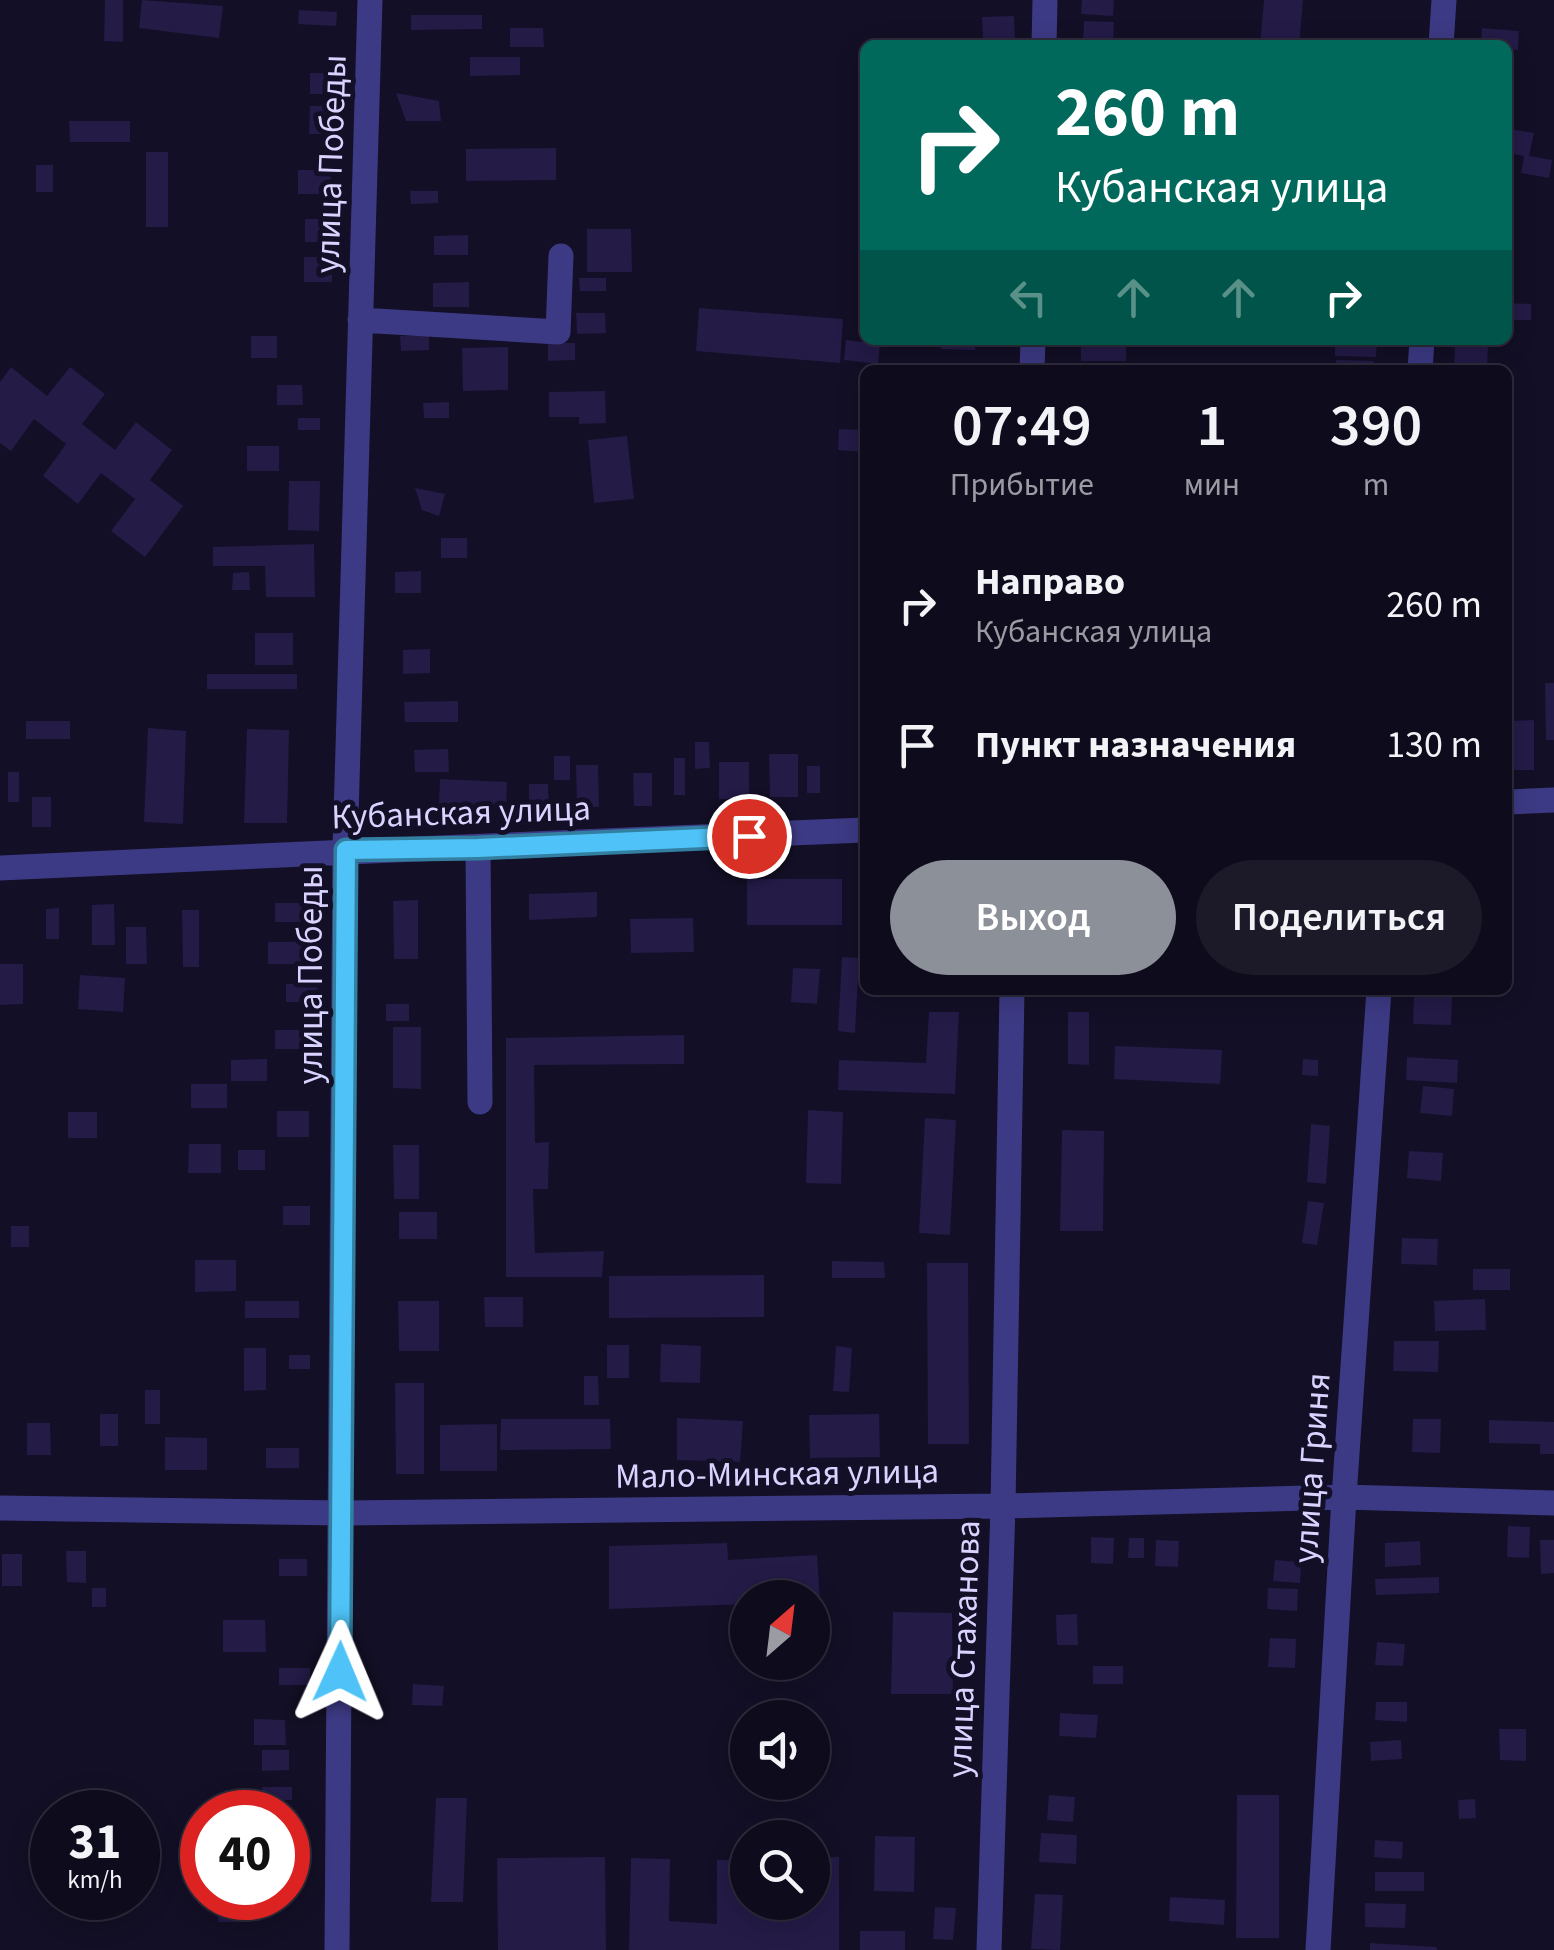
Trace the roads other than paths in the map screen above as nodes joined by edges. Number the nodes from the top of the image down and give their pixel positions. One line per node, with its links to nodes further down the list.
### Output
1 (370, 0): 7 (street, улица Победы)
2 (1045, 0): 4 (street)
3 (1444, 0): 5 (street)
4 (1044, 40)
5 (1442, 40)
6 (561, 256): 7 (street)
7 (360, 320): 12 (street, улица Победы)
8 (1554, 800): 9 (street)
9 (1512, 802)
10 (860, 830): 11 (street, Кубанская улица)
11 (478, 848): 12 (street, Кубанская улица); 16 (street)
12 (346, 850): 13 (street, Кубанская улица); 21 (street, улица Победы)
13 (0, 868)
14 (1012, 995): 19 (street, улица Стаханова)
15 (1379, 995): 17 (street, улица Гриня)
16 (480, 1102)
17 (1344, 1497): 18 (street, Мало-Минская улица); 19 (street, Мало-Минская улица); 24 (street, улица Гриня)
18 (1554, 1503)
19 (1003, 1506): 21 (street, Мало-Минская улица); 23 (street, улица Стаханова)
20 (0, 1508): 21 (street, Мало-Минская улица)
21 (342, 1513): 22 (street, улица Победы)
22 (337, 1950)
23 (989, 1950)
24 (1318, 1950)

